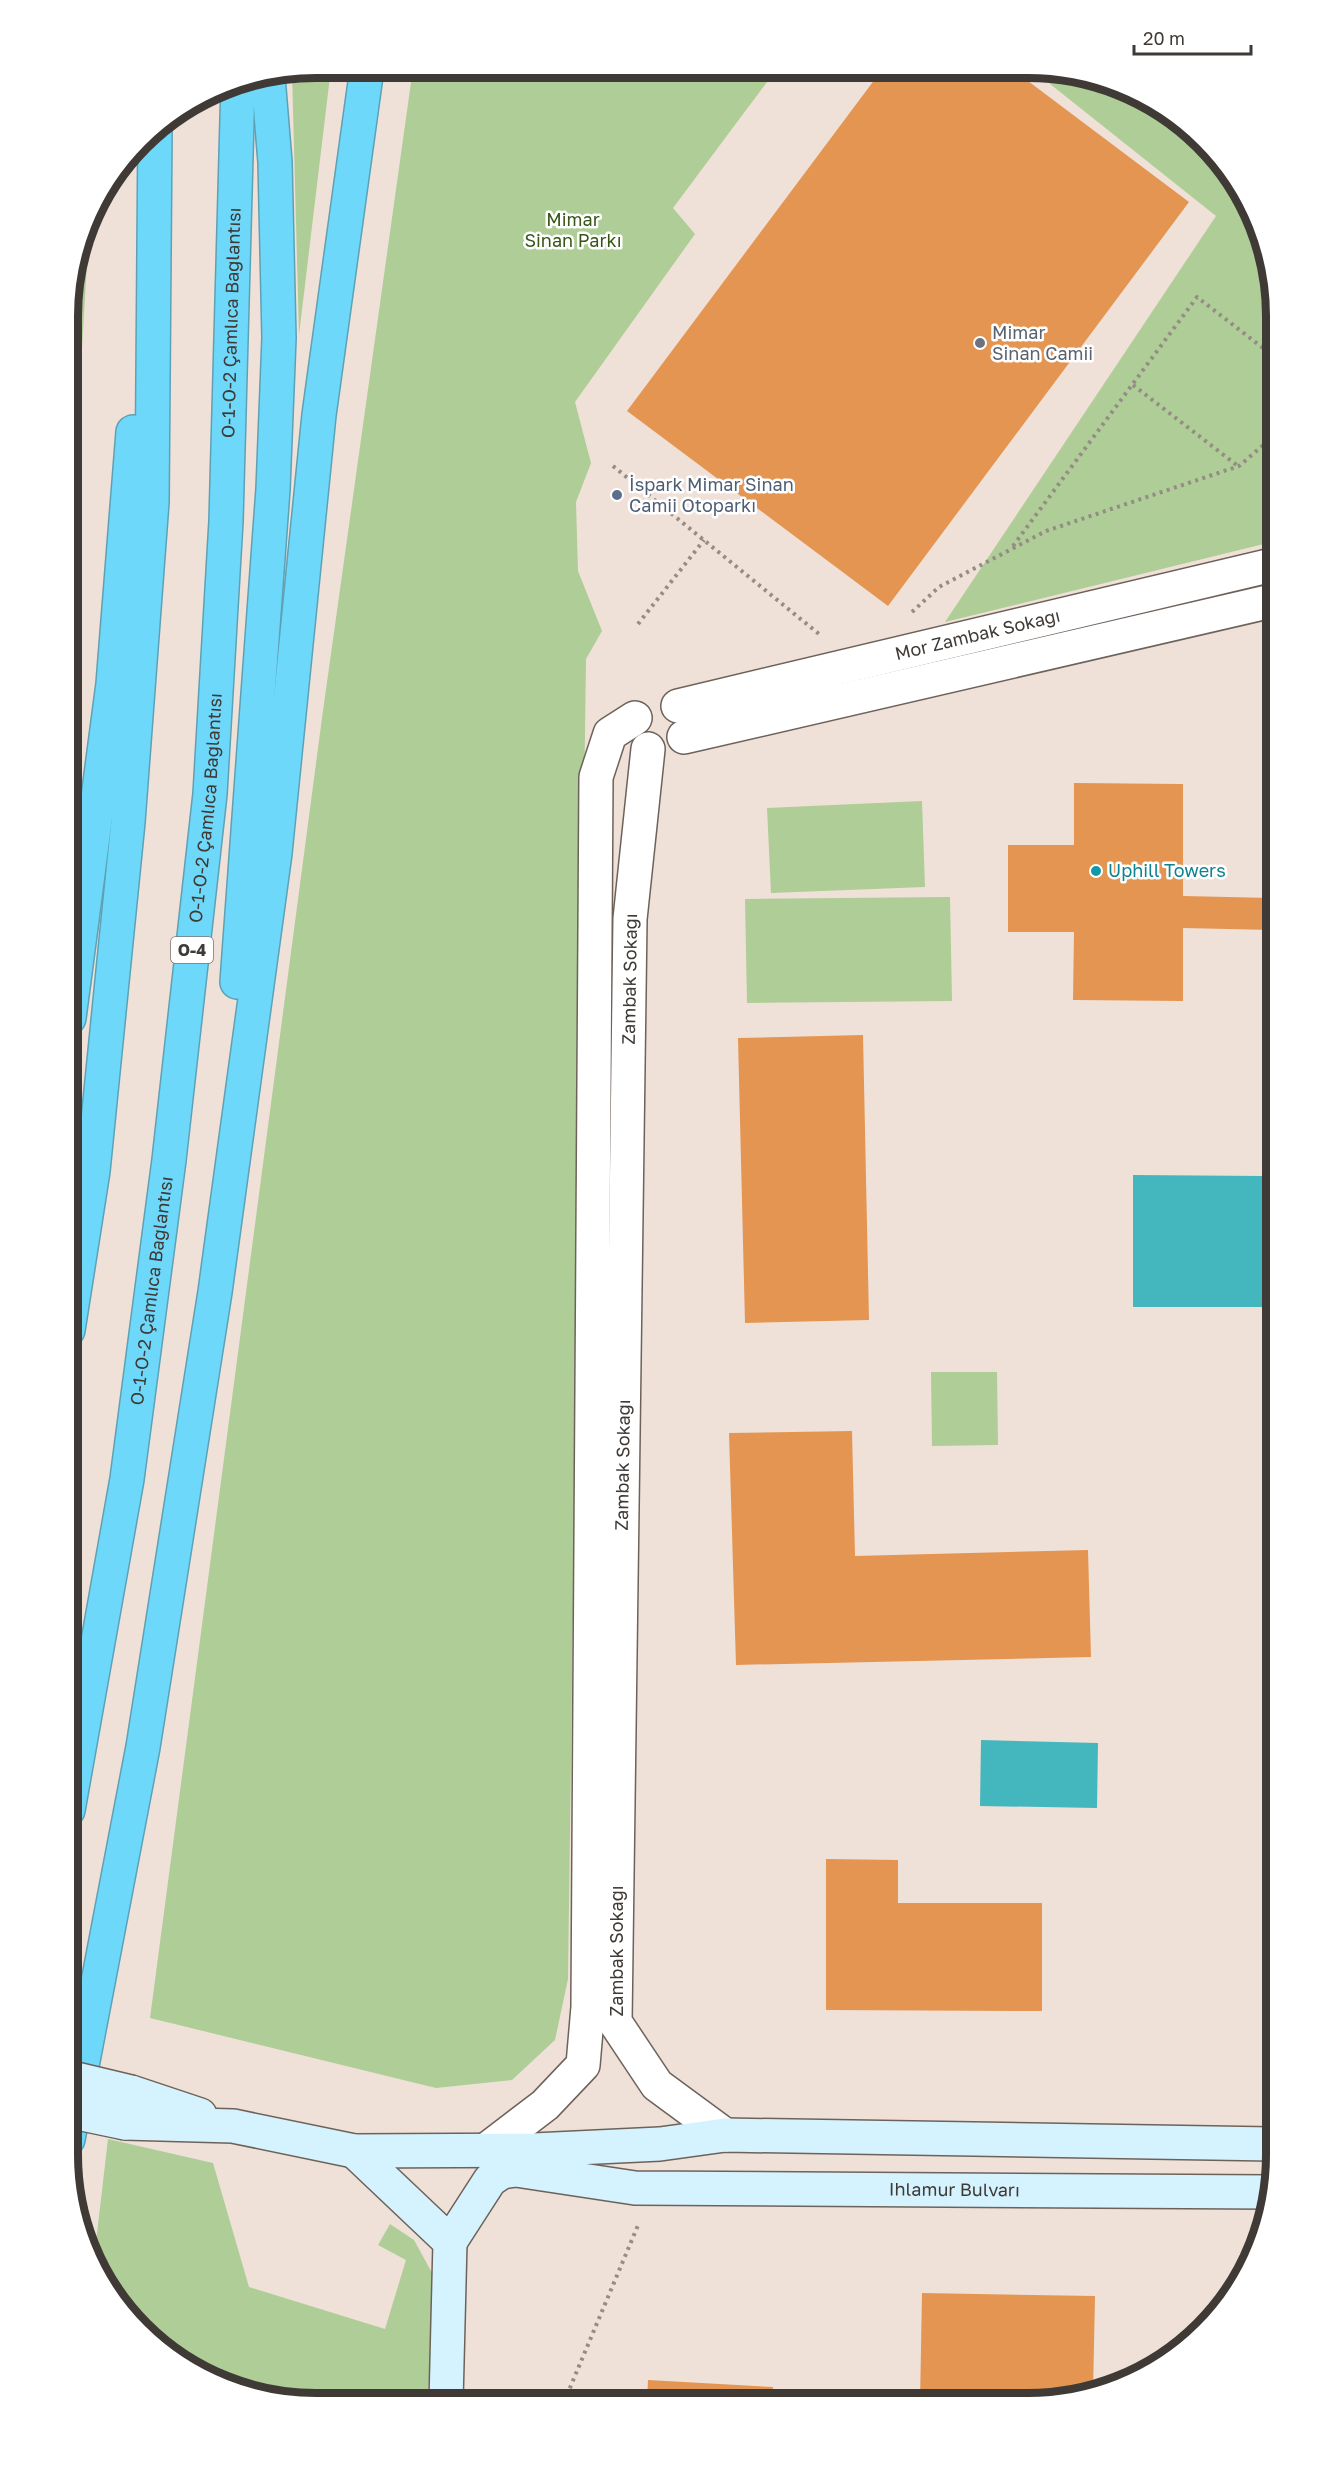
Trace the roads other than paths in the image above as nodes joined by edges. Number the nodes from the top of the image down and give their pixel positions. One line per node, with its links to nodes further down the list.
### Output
1 (366, 78): 13 (highway)
2 (269, 83): 13 (highway)
3 (238, 91): 14 (highway, O-1-O-2 Çamlıca Bağlantısı / O-4)
4 (155, 141): 11 (highway)
5 (155, 141): 12 (highway)
6 (1266, 566): 9 (street, Mor Zambak Sokağı)
7 (1266, 602): 9 (street, Mor Zambak Sokağı)
8 (635, 718): 9 (street); 10 (street); 21 (street)
9 (681, 722): 10 (street)
10 (648, 749): 19 (street, Zambak Sokağı)
11 (78, 950)
12 (78, 1267)
13 (215, 1292): 16 (highway)
14 (78, 1754)
15 (78, 2082): 17 (main road, bridge)
16 (78, 2087)
17 (128, 2108): 18 (main road, bridge); 22 (main road)
18 (78, 2110)
19 (725, 2135): 20 (main road); 21 (main road)
20 (1266, 2144)
21 (486, 2150): 22 (main road)
22 (354, 2151): 24 (main road)
23 (1263, 2192): 24 (main road, Ihlamur Bulvarı)
24 (450, 2242): 25 (main road)
25 (446, 2393)

